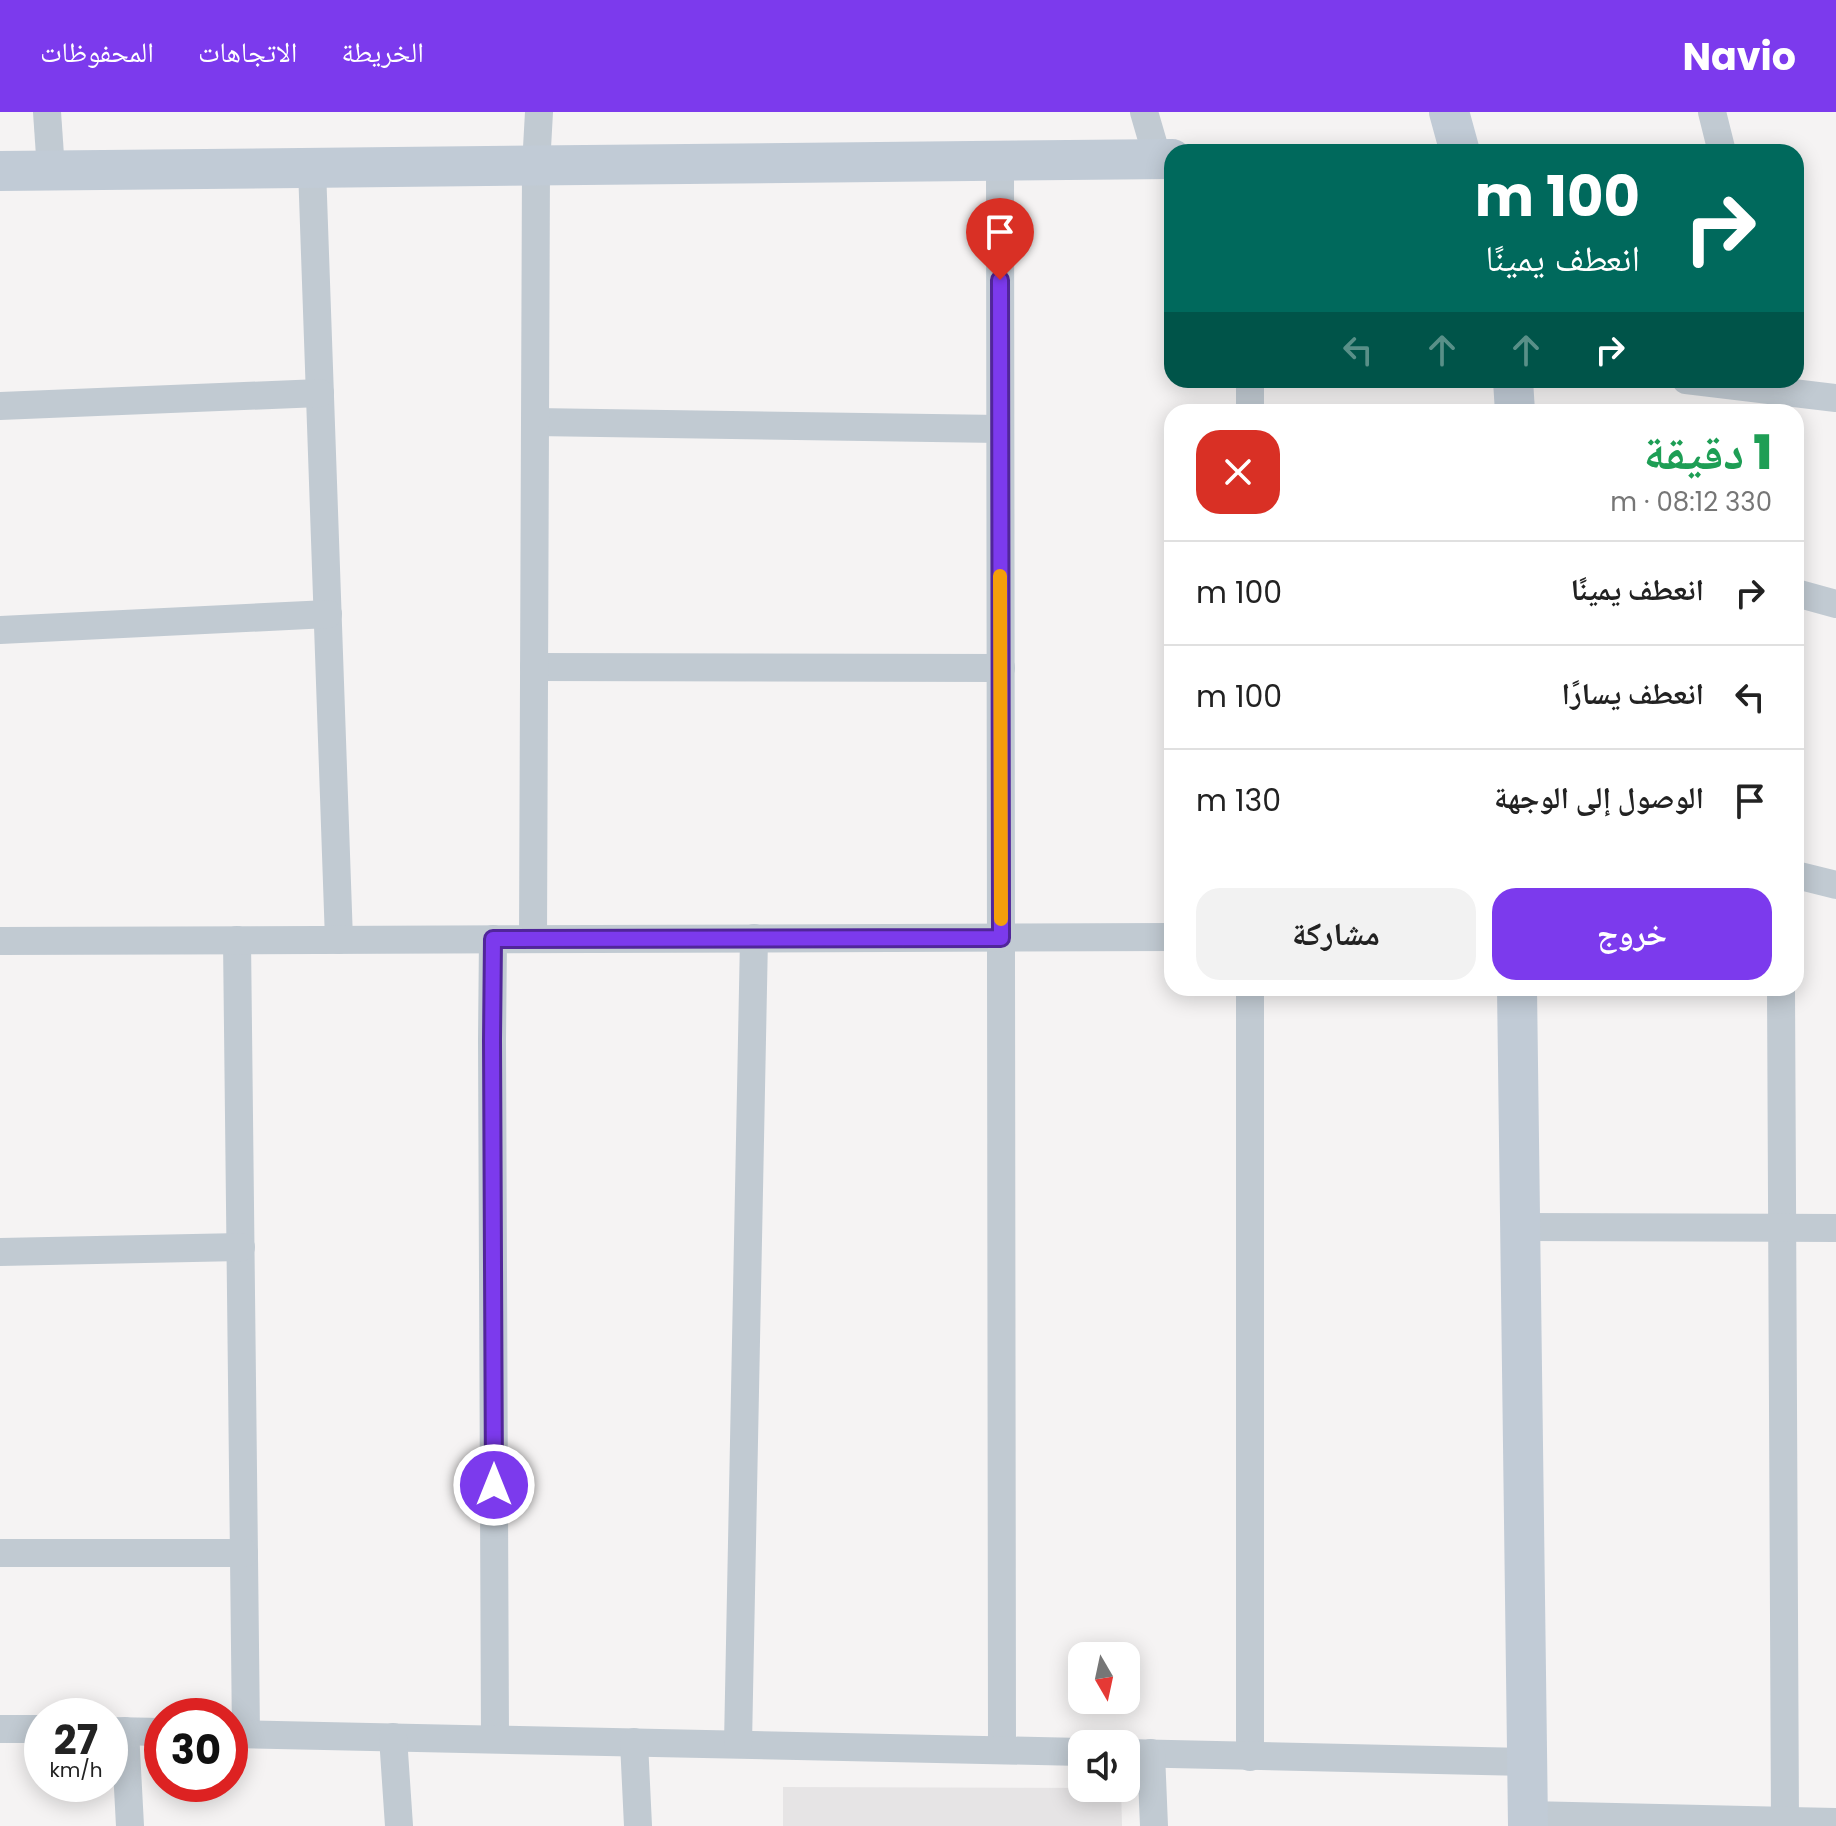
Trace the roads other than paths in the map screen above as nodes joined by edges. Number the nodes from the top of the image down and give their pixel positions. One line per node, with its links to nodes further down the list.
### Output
1 (47, 112): 13 (street)
2 (539, 112): 11 (street)
3 (1144, 112): 8 (street)
4 (1449, 112): 6 (street)
5 (1712, 112): 7 (street)
6 (1458, 144)
7 (1720, 144)
8 (1164, 158)
9 (1164, 160): 10 (street)
10 (1000, 161): 11 (street); 20 (street)
11 (536, 166): 12 (street); 19 (street)
12 (312, 168): 13 (street); 16 (street)
13 (51, 170): 14 (street)
14 (0, 171)
15 (1795, 388): 17 (street)
16 (320, 393): 18 (street); 23 (street)
17 (1836, 398)
18 (0, 406)
19 (535, 422): 20 (street); 25 (street)
20 (1000, 429): 26 (street)
21 (1804, 595): 22 (street)
22 (1836, 604)
23 (328, 614): 24 (street); 35 (street)
24 (0, 630)
25 (534, 667): 26 (street); 33 (street)
26 (1001, 668): 31 (street)
27 (1804, 877): 28 (street)
28 (1836, 885)
29 (1164, 937): 31 (street)
30 (754, 938): 31 (street); 33 (street); 54 (street)
31 (1001, 938): 55 (street)
32 (493, 939): 33 (street); 35 (street); 52 (street)
33 (533, 939)
34 (237, 940): 35 (street); 36 (street); 43 (street)
35 (339, 940)
36 (0, 941)
37 (1250, 996): 58 (street)
38 (1517, 996): 40 (street)
39 (1781, 996): 41 (street)
40 (1520, 1227): 41 (street); 60 (street)
41 (1782, 1227): 42 (street); 64 (street)
42 (1836, 1228)
43 (241, 1247): 44 (street); 46 (street)
44 (0, 1252)
45 (0, 1553): 46 (street)
46 (244, 1553): 47 (street)
47 (239, 1698)
48 (0, 1729): 49 (street)
49 (24, 1729)
50 (248, 1734): 51 (street)
51 (393, 1737): 52 (street); 66 (street)
52 (495, 1739): 53 (street)
53 (634, 1742): 54 (street); 67 (street)
54 (738, 1744): 55 (street)
55 (1002, 1750): 56 (street)
56 (1068, 1752)
57 (1140, 1753): 58 (street)
58 (1250, 1757): 60 (street)
59 (1140, 1758): 68 (street)
60 (1527, 1762): 62 (street)
61 (127, 1802): 65 (street)
62 (1528, 1820): 64 (street)
63 (1836, 1822): 64 (street)
64 (1785, 1823)
65 (130, 1826)
66 (399, 1826)
67 (638, 1826)
68 (1154, 1826)

